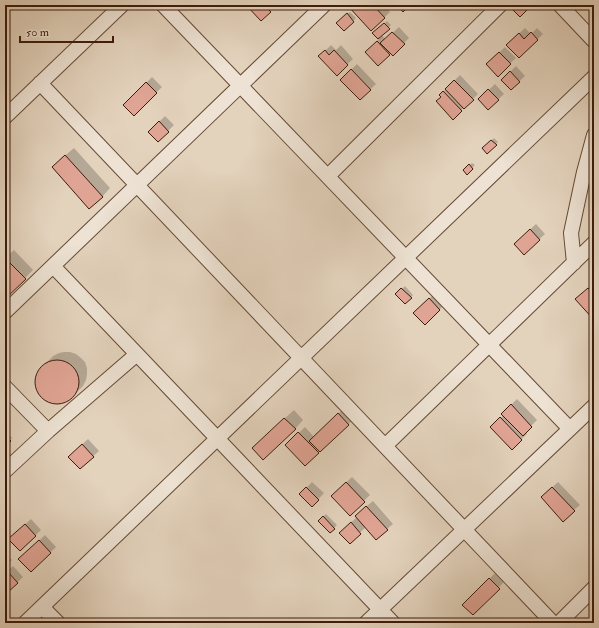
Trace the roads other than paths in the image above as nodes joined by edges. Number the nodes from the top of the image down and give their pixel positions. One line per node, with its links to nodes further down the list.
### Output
1 (122, 5): 8 (street)
2 (163, 5): 9 (street)
3 (324, 5): 9 (street)
4 (500, 5): 12 (street)
5 (560, 5): 6 (street)
6 (594, 41)
7 (594, 77): 15 (street)
8 (40, 83): 10 (street); 13 (street)
9 (240, 86): 12 (street); 13 (street)
10 (5, 116)
11 (594, 135): 16 (street)
12 (328, 176): 15 (street)
13 (137, 185): 17 (street); 21 (street)
14 (594, 243): 16 (street)
15 (406, 258): 19 (street); 21 (street)
16 (574, 263): 19 (street)
17 (53, 266): 18 (street); 20 (street)
18 (5, 312)
19 (489, 344): 24 (street); 27 (street)
20 (137, 354): 25 (street); 26 (street)
21 (301, 358): 26 (street); 27 (street)
22 (5, 387): 25 (street)
23 (594, 406): 24 (street)
24 (570, 429): 29 (street)
25 (48, 431): 28 (street)
26 (217, 438): 31 (street); 32 (street)
27 (385, 446): 29 (street)
28 (5, 471)
29 (464, 530): 32 (street); 37 (street)
30 (594, 588): 38 (street)
31 (42, 607): 33 (street); 34 (street)
32 (380, 610): 35 (street); 36 (street)
33 (25, 623)
34 (58, 623)
35 (366, 623)
36 (393, 623)
37 (553, 623)
38 (559, 623)

